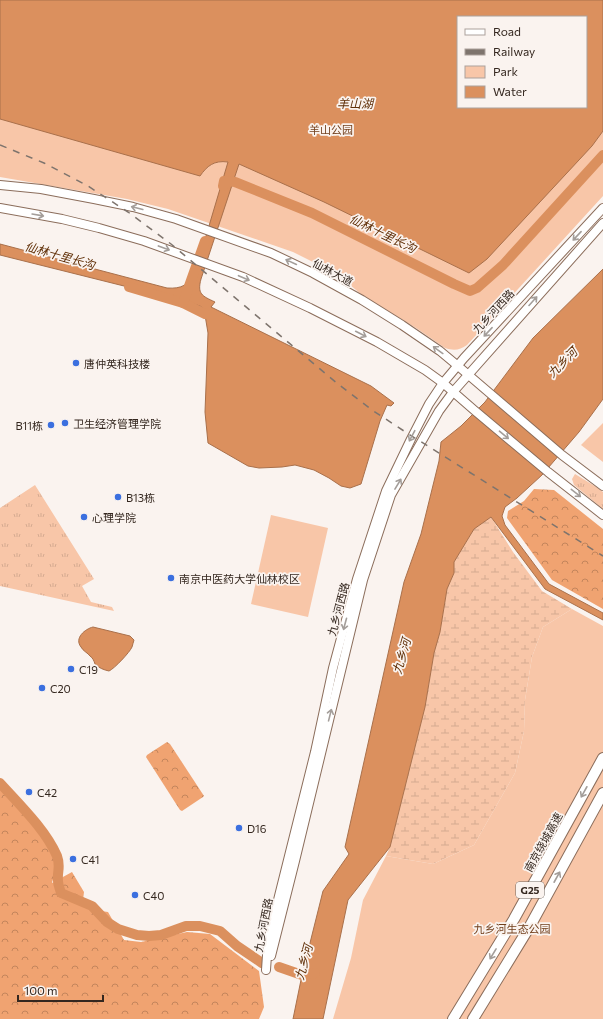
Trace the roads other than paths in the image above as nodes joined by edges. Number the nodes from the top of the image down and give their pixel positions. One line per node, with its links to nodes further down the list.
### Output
1 (0, 185): 5 (main road, 仙林大道, one-way to 1)
2 (0, 208): 7 (main road, one-way to 7)
3 (603, 208): 5 (main road, 九乡河西路, one-way to 5)
4 (603, 223): 6 (main road, 九乡河西路, one-way to 4)
5 (458, 366): 6 (main road, 仙林大道); 7 (main road, 九乡河西路)
6 (468, 375): 8 (main road, 九乡河西路); 9 (main road, 仙林大道)
7 (443, 383): 8 (main road); 8 (main road, 九乡河西路, one-way to 8)
8 (453, 392): 10 (main road, one-way to 10)
9 (603, 486)
10 (603, 515)
11 (603, 758): 13 (highway, 南京绕城高速 / G25, one-way to 13)
12 (603, 793): 14 (highway, G25, one-way to 12)
13 (453, 1019)
14 (473, 1019)

